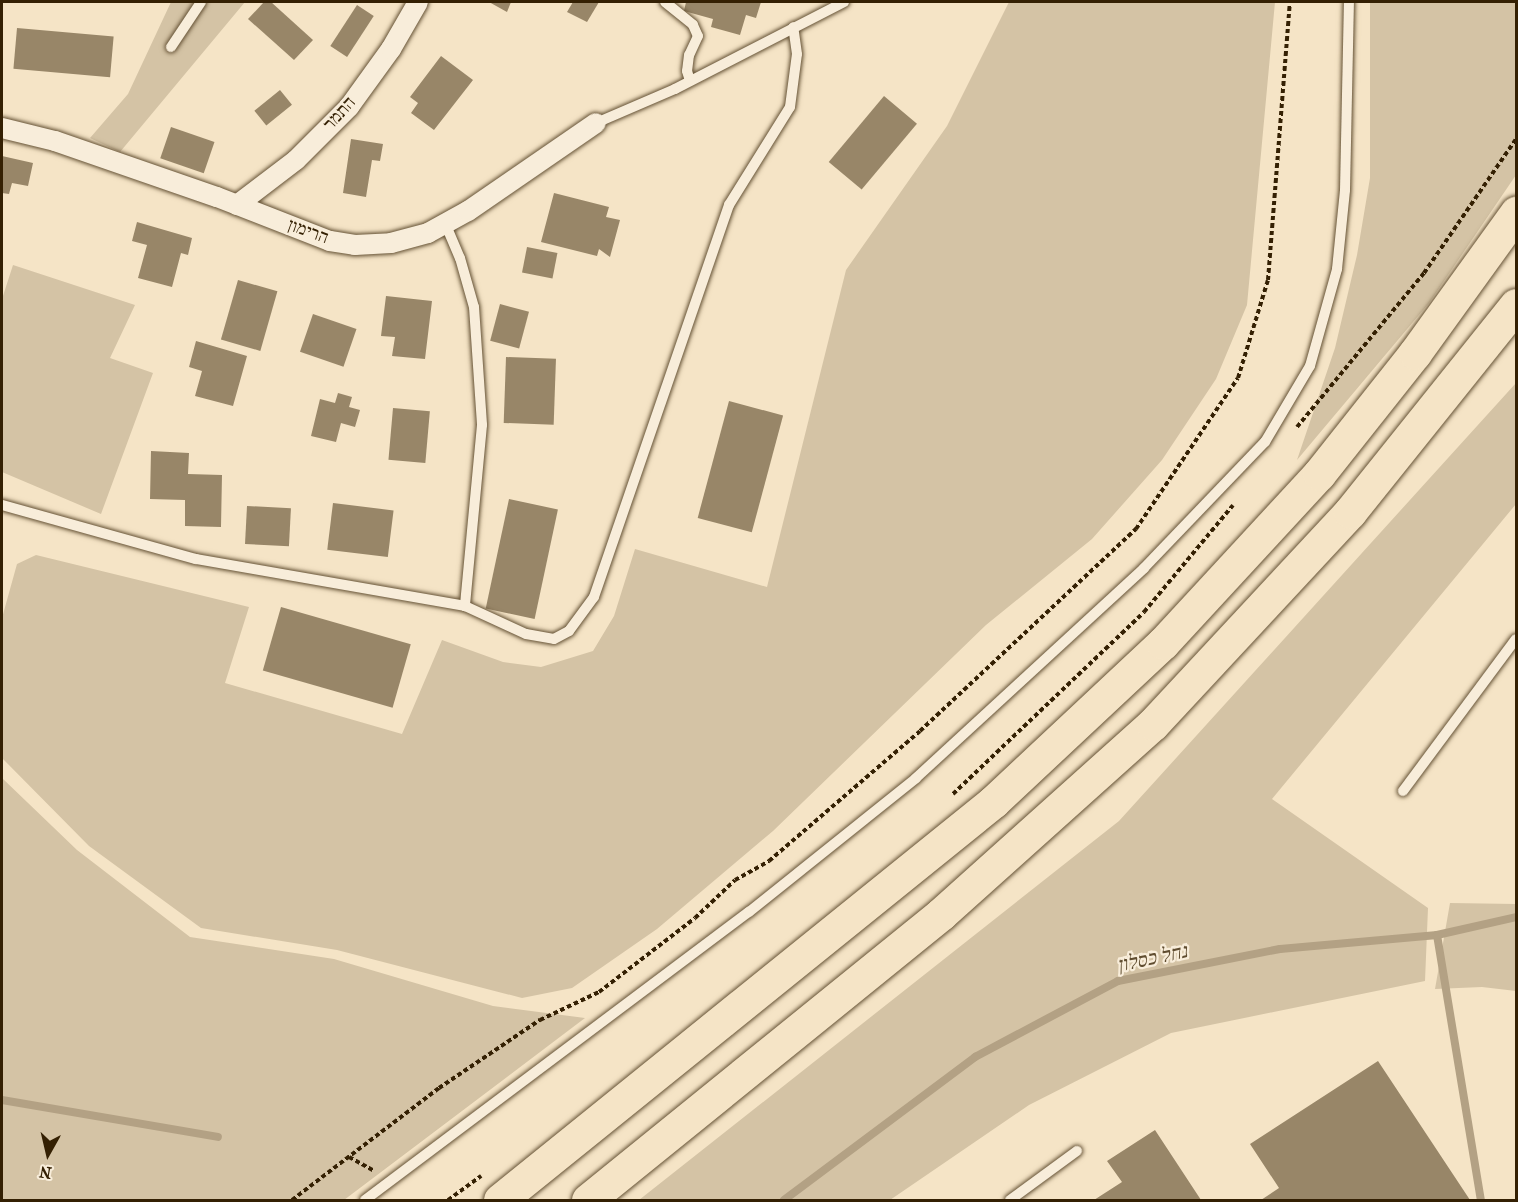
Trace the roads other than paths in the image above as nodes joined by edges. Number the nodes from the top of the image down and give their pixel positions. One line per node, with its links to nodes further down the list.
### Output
1 (201, 2): 7 (lane)
2 (418, 2): 11 (street, התמר)
3 (665, 2): 8 (lane)
4 (844, 2): 6 (lane)
5 (1349, 2): 20 (lane)
6 (793, 27): 8 (lane); 16 (lane)
7 (171, 47)
8 (690, 81): 9 (lane)
9 (596, 123): 13 (street, הרימון)
10 (2, 128): 11 (street, הרימון)
11 (237, 205): 13 (street, הרימון)
12 (1516, 213): 21 (highway)
13 (445, 223): 16 (lane)
14 (1516, 305): 22 (highway)
15 (2, 505): 16 (lane)
16 (465, 606)
17 (1516, 639): 18 (lane)
18 (1403, 791)
19 (1077, 1151): 23 (lane)
20 (365, 1200)
21 (500, 1200)
22 (588, 1200)
23 (1010, 1200)

